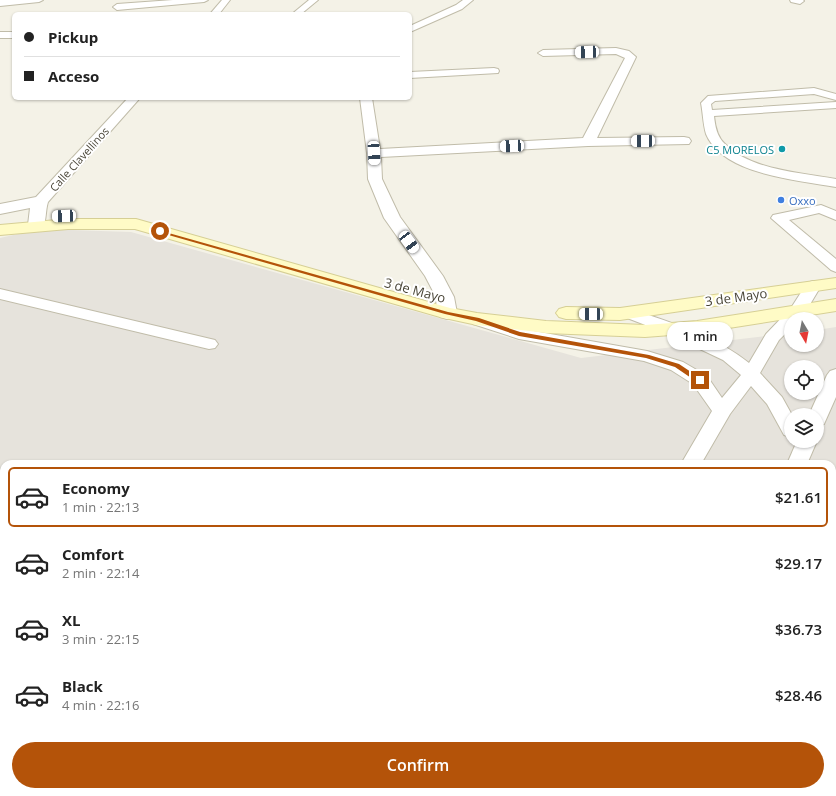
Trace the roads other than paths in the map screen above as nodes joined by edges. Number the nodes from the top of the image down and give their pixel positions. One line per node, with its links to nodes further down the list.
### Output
1 (39, 0): 6 (street)
2 (204, 0): 7 (street)
3 (226, 0): 8 (street)
4 (314, 0): 9 (street)
5 (469, 0): 10 (street)
6 (0, 3)
7 (117, 7)
8 (216, 12)
9 (299, 12)
10 (412, 28)
11 (0, 35): 12 (street)
12 (12, 35)
13 (543, 53): 22 (street)
14 (494, 71): 15 (street)
15 (412, 75)
16 (836, 97): 20 (lane)
17 (132, 100): 26 (street, Calle Clavellinos)
18 (366, 100): 23 (street)
19 (836, 105): 20 (lane)
20 (708, 113): 24 (lane)
21 (684, 141): 22 (street)
22 (588, 142): 23 (street)
23 (374, 153): 33 (street)
24 (836, 183)
25 (0, 209): 26 (street)
26 (38, 214): 28 (main road); 29 (main road); 33 (main road)
27 (836, 216): 30 (lane)
28 (0, 223)
29 (0, 230)
30 (836, 270): 31 (main road, 3 de Mayo)
31 (814, 286): 35 (lane); 36 (main road, 3 de Mayo)
32 (0, 294): 39 (lane)
33 (446, 305): 36 (main road, 3 de Mayo); 37 (main road)
34 (836, 305): 35 (main road)
35 (798, 311): 38 (main road); 40 (lane)
36 (628, 313): 38 (lane)
37 (477, 319): 38 (main road); 43 (lane)
38 (672, 329): 40 (lane)
39 (209, 344)
40 (751, 374): 43 (lane); 44 (lane)
41 (836, 375): 42 (lane)
42 (822, 408)
43 (722, 411): 47 (lane)
44 (784, 417)
45 (793, 448): 48 (lane)
46 (804, 448): 49 (lane)
47 (694, 460)
48 (795, 460)
49 (798, 460)

